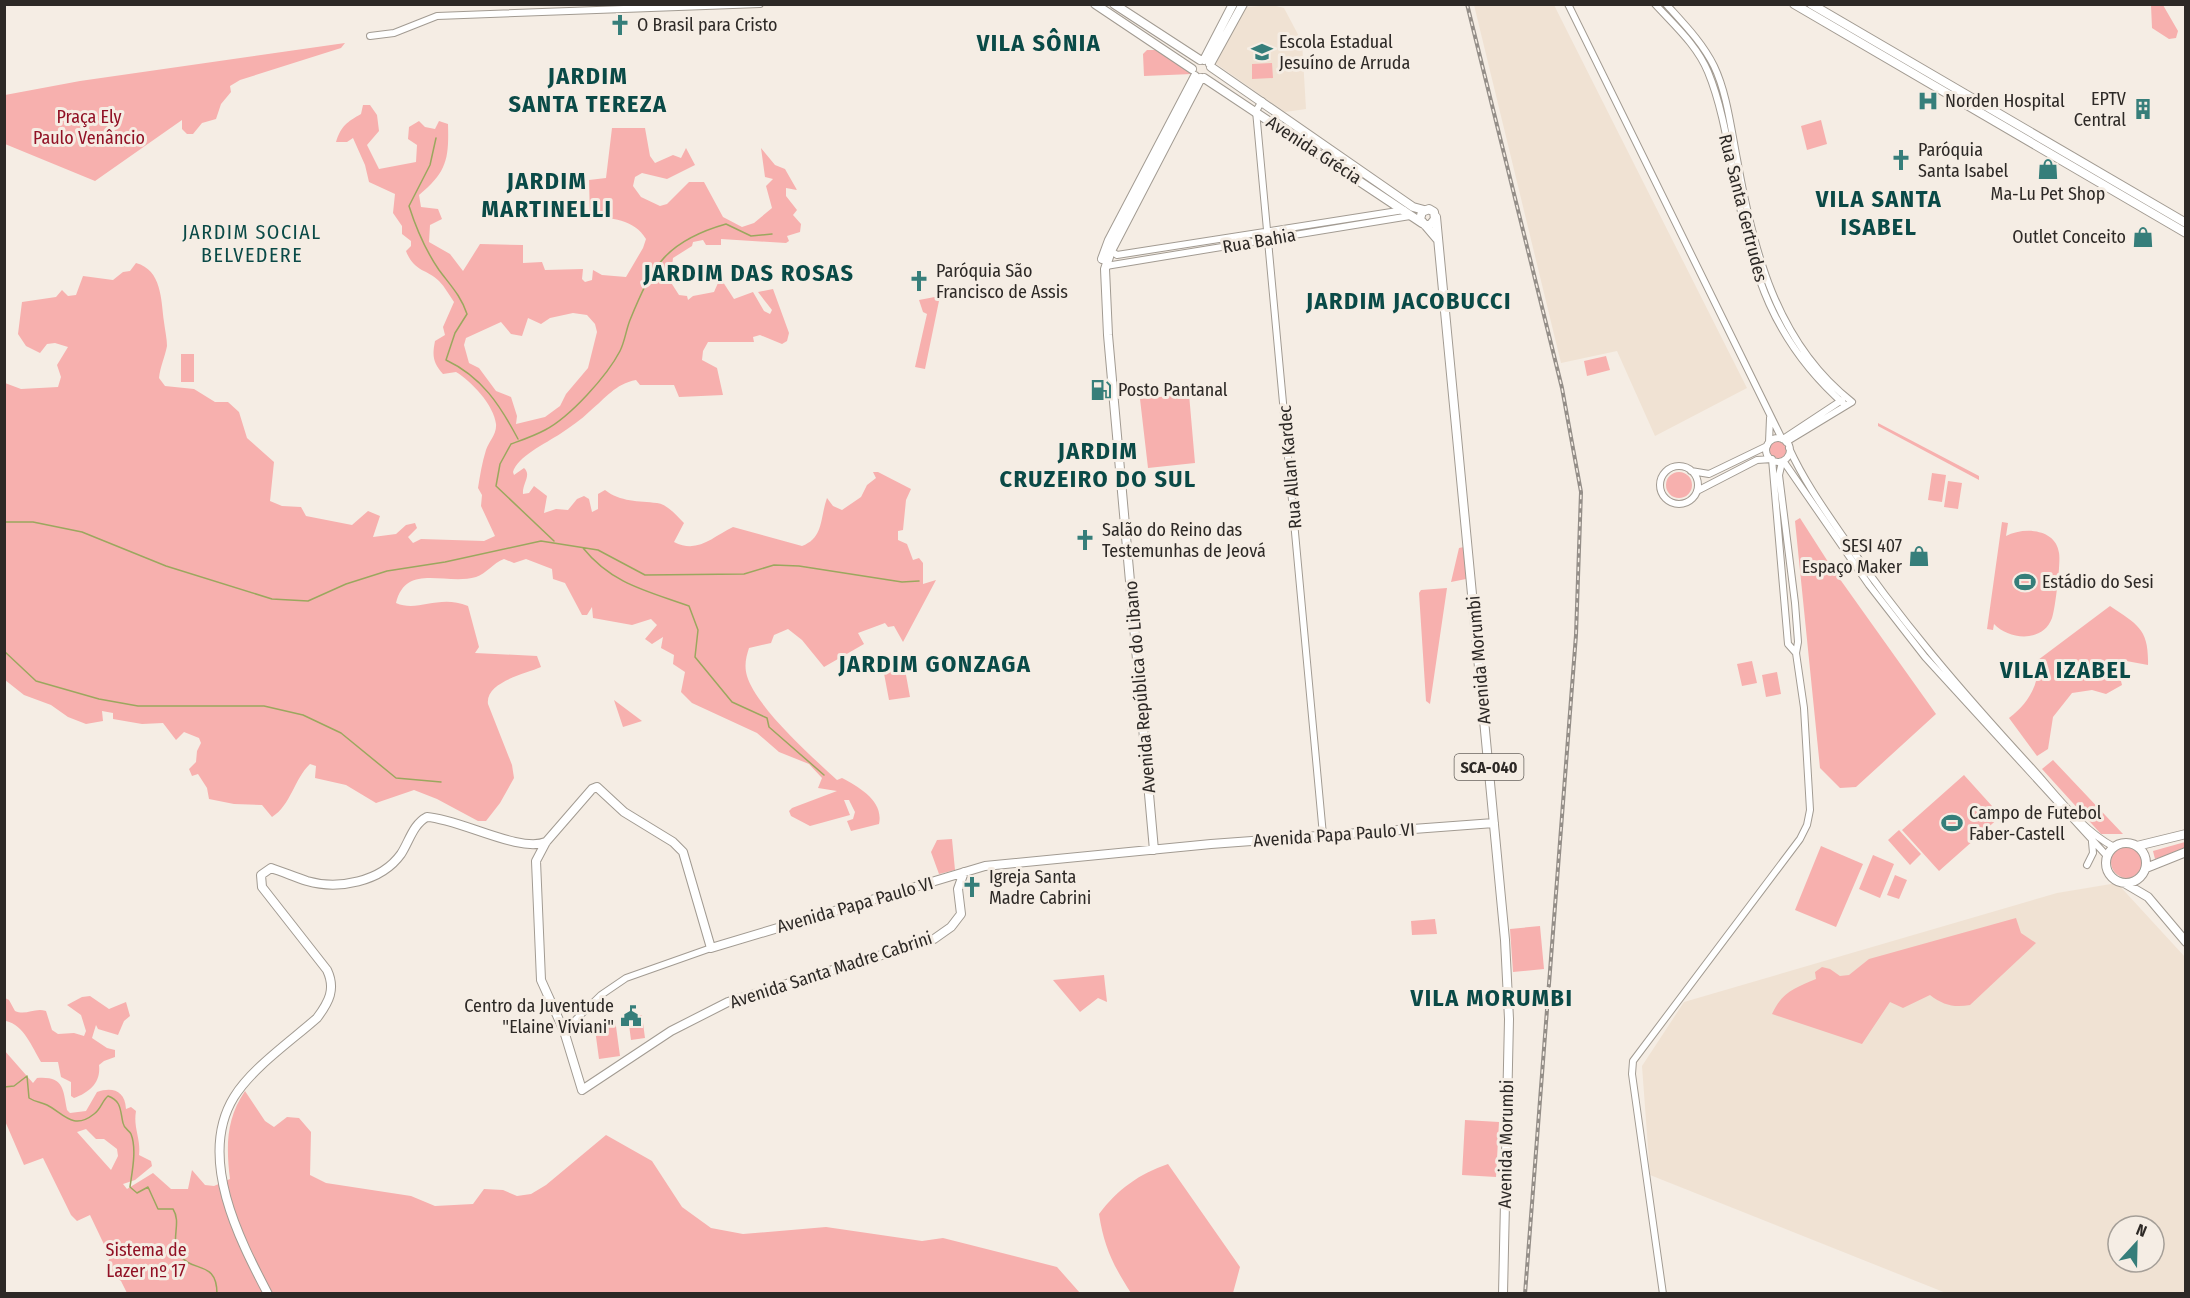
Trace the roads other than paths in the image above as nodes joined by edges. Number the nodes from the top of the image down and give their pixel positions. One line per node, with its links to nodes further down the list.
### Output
1 (760, 4): 12 (street)
2 (1095, 4): 14 (main road, Avenida Grécia)
3 (1114, 4): 11 (main road, Avenida Grécia)
4 (1233, 4): 16 (main road)
5 (1244, 4): 16 (main road)
6 (1568, 4): 33 (street)
7 (1655, 4): 32 (street, Rua Santa Gertrudes)
8 (1666, 4): 32 (street, Rua Santa Gertrudes)
9 (1794, 4): 26 (main road)
10 (1811, 4): 23 (main road)
11 (1159, 34): 13 (main road, Avenida Grécia); 14 (main road)
12 (370, 36)
13 (1168, 40): 15 (main road); 16 (main road, Avenida Grécia)
14 (1152, 44): 15 (main road, Avenida Grécia)
15 (1162, 50): 17 (main road, Avenida Grécia)
16 (1206, 63): 17 (main road); 17 (main road); 18 (main road, Avenida Grécia)
17 (1198, 75): 19 (main road, Avenida Grécia); 29 (main road); 31 (main road)
18 (1262, 101): 19 (street); 21 (main road, Avenida Grécia)
19 (1256, 111): 21 (main road, Avenida Grécia); 25 (street, Rua Allan Kardec)
20 (1424, 210): 21 (main road, Avenida Grécia); 22 (main road); 24 (main road)
21 (1410, 211): 24 (main road, Avenida Grécia); 25 (street, Rua Bahia); 27 (street, Rua Bahia)
22 (1436, 217): 24 (main road); 28 (main road, Avenida Morumbi / SCA-040)
23 (2186, 223)
24 (1424, 224): 28 (main road)
25 (1268, 230): 27 (street, Rua Allan Kardec); 29 (street, Rua Bahia)
26 (2186, 232)
27 (1269, 238): 30 (street, Rua Bahia); 43 (street, Rua Allan Kardec)
28 (1438, 242): 41 (main road, Avenida Morumbi / SCA-040)
29 (1114, 253): 30 (street); 31 (main road)
30 (1118, 264): 31 (street, Rua Bahia)
31 (1103, 266): 49 (main road, Avenida República do Libano)
32 (1846, 401): 34 (street)
33 (1768, 411): 34 (street); 35 (street)
34 (1785, 442): 35 (street); 37 (street); 48 (street)
35 (1768, 444): 36 (street); 38 (street)
36 (1772, 459): 37 (street); 39 (street); 40 (street)
37 (1783, 462): 40 (street); 44 (street)
38 (1689, 470): 39 (street); 39 (street)
39 (1696, 492)
40 (1796, 653): 65 (street)
41 (1494, 823): 43 (main road, Avenida Papa Paulo VI); 64 (main road, Avenida Morumbi / SCA-040)
42 (2186, 834): 47 (main road)
43 (1323, 835): 49 (main road, Avenida Papa Paulo VI)
44 (2092, 841): 51 (street); 53 (street)
45 (516, 842): 46 (main road); 52 (main road); 63 (main road)
46 (546, 842): 52 (main road); 61 (main road)
47 (2137, 846): 48 (main road); 54 (main road)
48 (2114, 847): 51 (main road)
49 (1154, 850): 55 (main road, Avenida Papa Paulo VI)
50 (2186, 852): 54 (main road)
51 (2107, 856): 57 (main road)
52 (536, 861): 62 (main road)
53 (2087, 865)
54 (2145, 871): 57 (main road); 59 (main road)
55 (964, 872): 56 (main road, Avenida Papa Paulo VI); 58 (main road)
56 (939, 881): 58 (main road); 61 (main road, Avenida Papa Paulo VI)
57 (2124, 883): 59 (main road)
58 (958, 889): 62 (main road, Avenida Santa Madre Cabrini)
59 (2148, 897): 60 (main road)
60 (2186, 942)
61 (711, 948): 62 (street, Avenida Papa Paulo VI)
62 (564, 1031)
63 (268, 1293)
64 (1503, 1293)
65 (1664, 1293)

